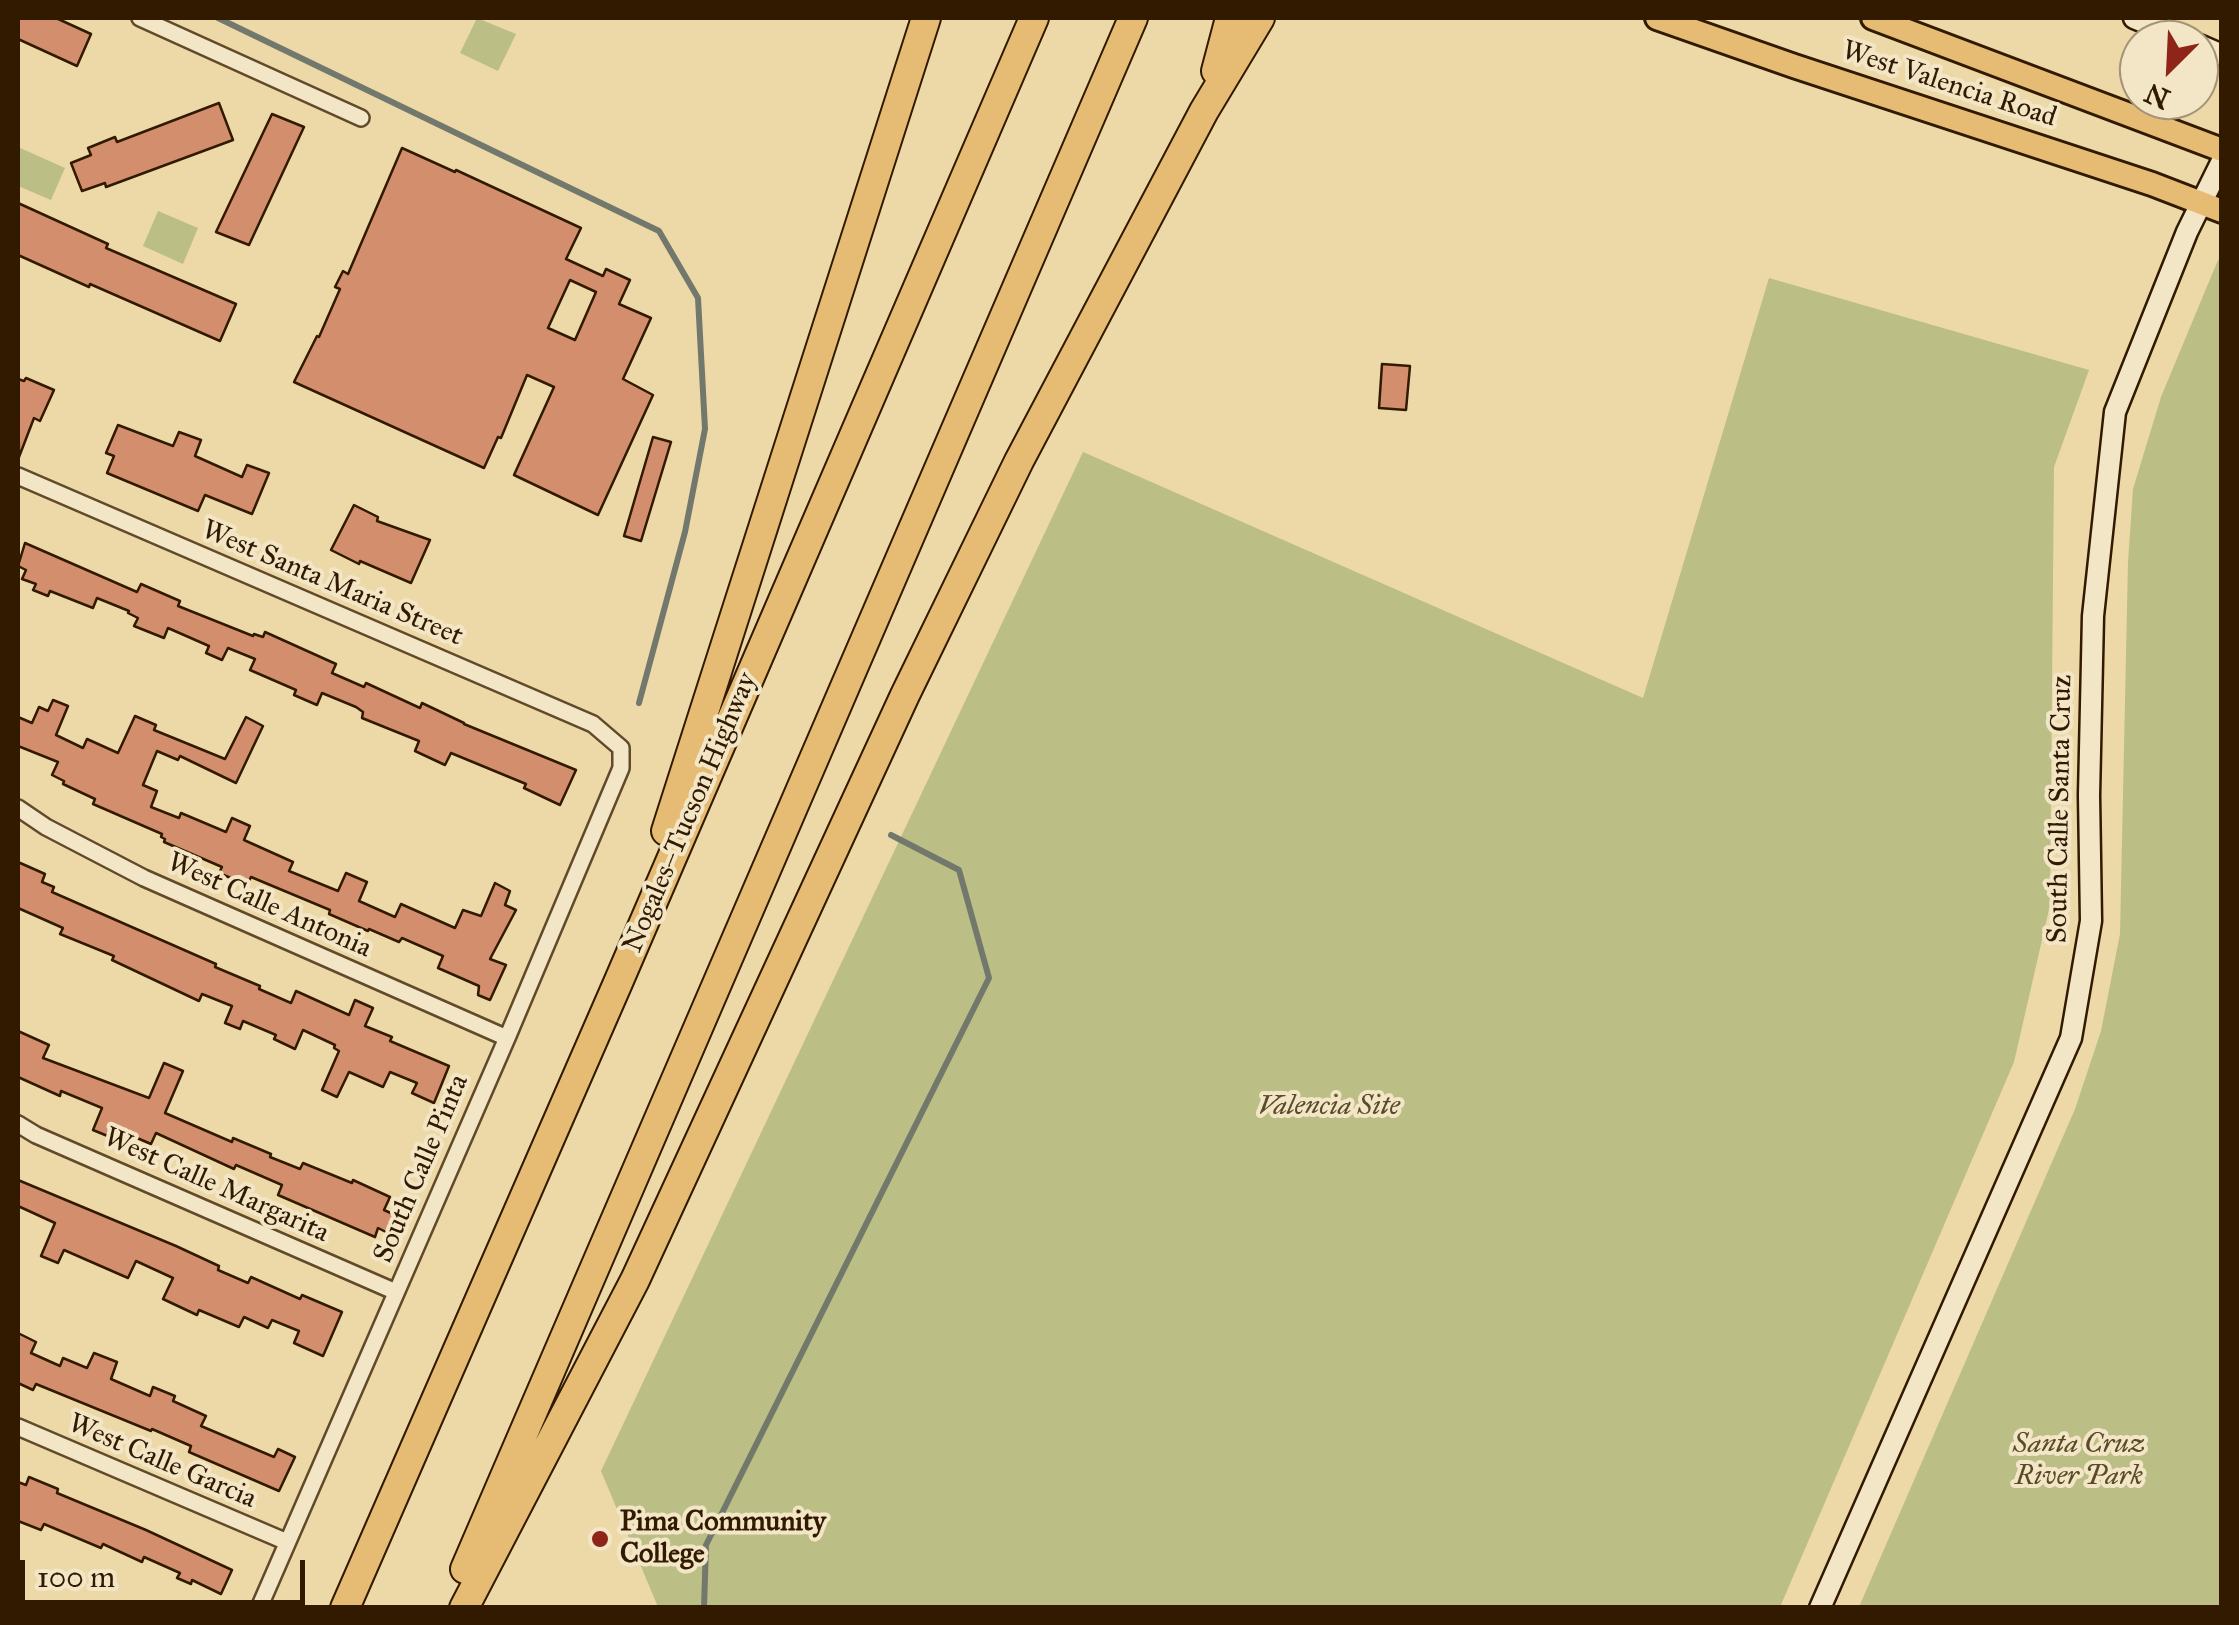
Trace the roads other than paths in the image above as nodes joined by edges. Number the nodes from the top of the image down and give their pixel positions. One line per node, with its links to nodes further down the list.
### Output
1 (140, 18): 10 (street)
2 (926, 18): 17 (highway)
3 (1034, 18): 17 (highway, Nogales–Tucson Highway)
4 (1133, 18): 25 (highway)
5 (1230, 18): 9 (highway)
6 (1260, 18): 9 (highway)
7 (1657, 18): 13 (main road, West Valencia Road)
8 (1872, 18): 11 (main road, West Valencia Road)
9 (1204, 111): 26 (highway)
10 (361, 118)
11 (2222, 150)
12 (2222, 162): 13 (street, South Calle Santa Cruz)
13 (2212, 206): 27 (street, South Calle Santa Cruz)
14 (18, 476): 15 (street, West Santa Maria Street)
15 (621, 748): 18 (street, South Calle Pinta)
16 (18, 808): 18 (street, West Calle Antonia)
17 (617, 984): 24 (highway, Nogales–Tucson Highway)
18 (506, 1038): 20 (street, South Calle Pinta)
19 (18, 1124): 20 (street, West Calle Margarita)
20 (396, 1292): 22 (street, South Calle Pinta)
21 (18, 1427): 22 (street, West Calle Garcia)
22 (287, 1542): 23 (street, South Calle Pinta)
23 (259, 1608)
24 (344, 1608)
25 (449, 1608)
26 (464, 1608)
27 (1820, 1608)

